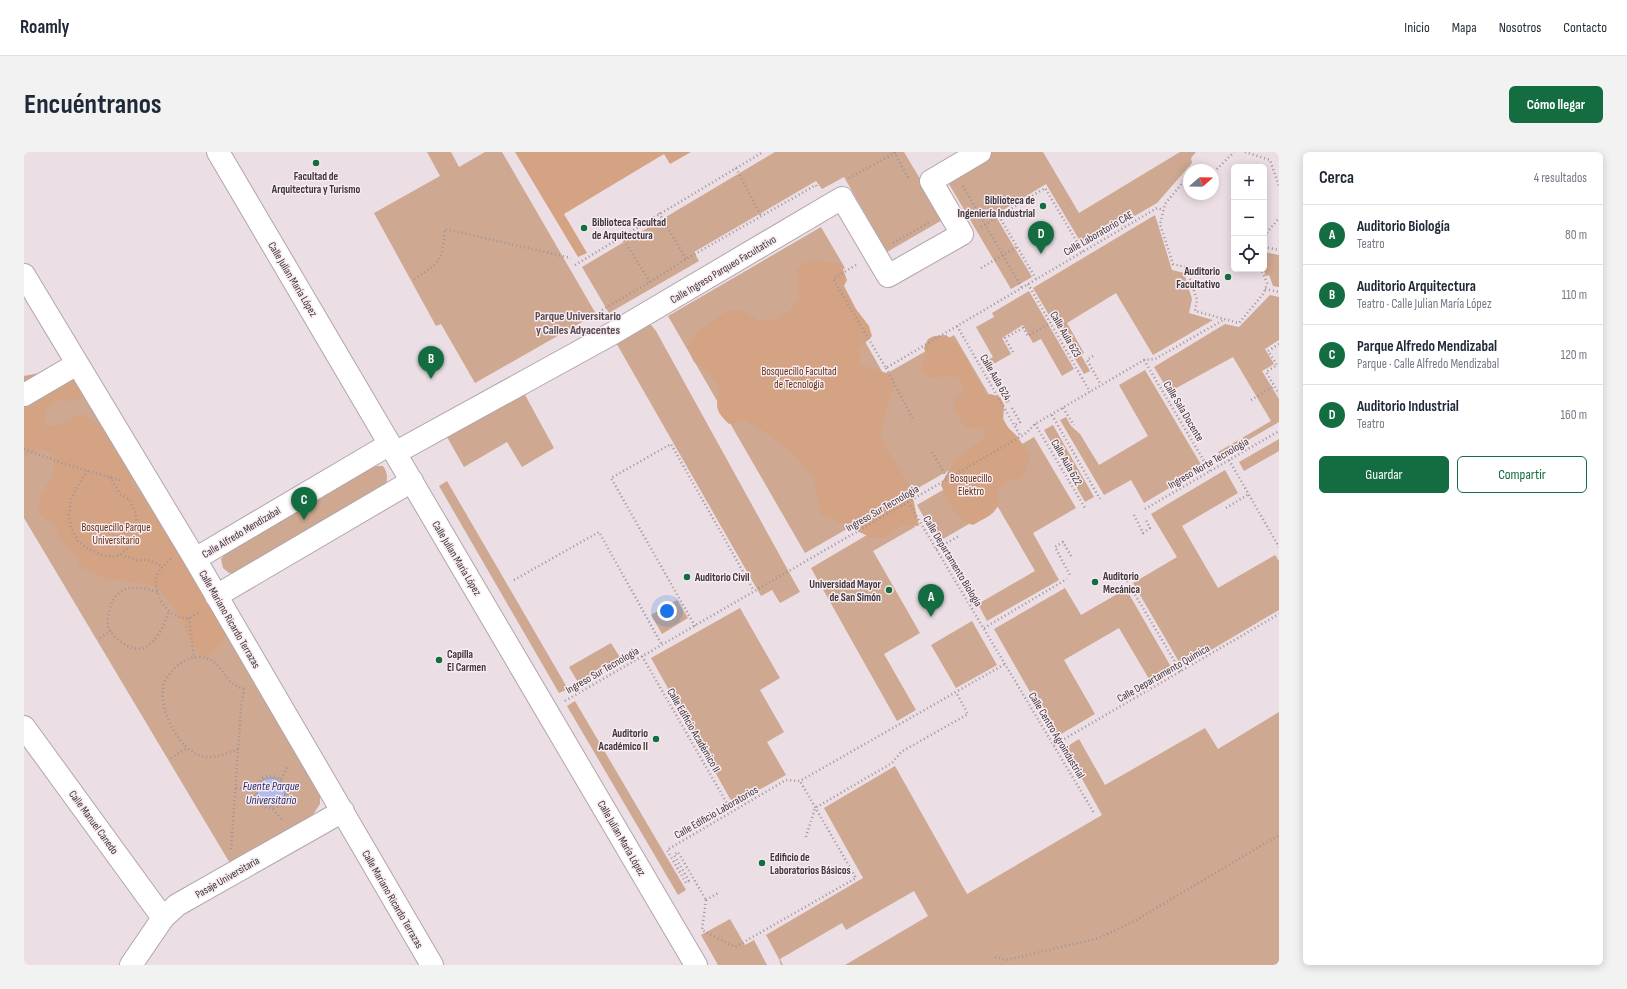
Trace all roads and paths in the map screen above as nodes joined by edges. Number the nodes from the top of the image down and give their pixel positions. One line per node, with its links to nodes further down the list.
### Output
1 (218, 152): 65 (street, Calle Julian María López)
2 (763, 152): 7 (path)
3 (980, 152): 8 (street)
4 (1234, 152): 6 (path)
5 (1245, 152): 10 (path)
6 (1219, 167)
7 (736, 168): 12 (path); 13 (path)
8 (952, 169): 17 (path); 25 (street, Calle Ingreso Parqueo Facultativo)
9 (1183, 182): 11 (path)
10 (1279, 186)
11 (1163, 210): 24 (path, Calle Laboratorio CAE); 40 (path)
12 (659, 213): 20 (path); 28 (path)
13 (762, 216)
14 (999, 216): 17 (path); 21 (path); 24 (path)
15 (1279, 218): 19 (path)
16 (933, 220): 25 (path)
17 (985, 224): 18 (path); 26 (path)
18 (980, 228)
19 (1267, 232)
20 (622, 237): 29 (path); 35 (path)
21 (1018, 247): 26 (path); 34 (path)
22 (1267, 248): 23 (path)
23 (1279, 250)
24 (1083, 252): 34 (path, Calle Laboratorio CAE)
25 (875, 254): 48 (path); 65 (street, Calle Ingreso Parqueo Facultativo)
26 (1003, 256): 30 (path); 37 (path)
27 (571, 258): 33 (path)
28 (686, 259)
29 (575, 265)
30 (982, 268)
31 (1262, 272): 38 (path)
32 (24, 275): 47 (street, Calle Mariano Ricardo Terrazas)
33 (414, 279)
34 (1036, 279): 36 (path, Calle Laboratorio CAE)
35 (650, 282)
36 (1028, 284): 37 (path, Calle Laboratorio CAE); 41 (path, Calle Aula 623)
37 (1022, 288): 42 (path, Calle Laboratorio CAE)
38 (1265, 289): 39 (path); 40 (path)
39 (1279, 292)
40 (1225, 319): 46 (path, Ingreso Sur Tecnología)
41 (1050, 323): 44 (path); 51 (path, Calle Aula 623)
42 (957, 326): 48 (path, Calle Laboratorio CAE); 60 (path, Calle Aula 624)
43 (1279, 344): 50 (path)
44 (1013, 352)
45 (1093, 356): 49 (path)
46 (1144, 360): 49 (path, Ingreso Sur Tecnología); 69 (path, Calle Sala Docente)
47 (78, 364): 53 (street); 87 (street, Calle Mariano Ricardo Terrazas)
48 (886, 368): 58 (path)
49 (1101, 385): 51 (path, Ingreso Sur Tecnología)
50 (1274, 386): 52 (path); 54 (path)
51 (1090, 392): 56 (path, Ingreso Sur Tecnología)
52 (1279, 394)
53 (24, 395)
54 (1251, 400)
55 (1012, 408): 60 (path)
56 (1063, 408): 57 (path, Ingreso Sur Tecnología); 61 (path)
57 (1052, 415): 59 (path, Ingreso Sur Tecnología); 75 (path, Calle Aula 622)
58 (913, 419)
59 (1035, 424): 63 (path, Ingreso Sur Tecnología); 77 (path, Calle Aula 622)
60 (1015, 425): 63 (path, Calle Aula 624)
61 (1074, 425)
62 (1279, 431): 67 (path, Ingreso Norte Tecnología)
63 (1021, 437): 71 (path, Ingreso Sur Tecnología)
64 (24, 449): 68 (path)
65 (393, 449): 72 (street, Calle Julian María López); 87 (street, Calle Alfredo Mendizabal)
66 (932, 452): 71 (path)
67 (1229, 460): 69 (path, Ingreso Norte Tecnología); 74 (path)
68 (88, 471): 70 (path); 85 (path)
69 (1210, 471): 79 (path, Ingreso Norte Tecnología)
70 (110, 478): 73 (path); 85 (path)
71 (948, 479): 76 (path, Ingreso Sur Tecnología)
72 (412, 481): 95 (street); 112 (street, Calle Julian María López)
73 (123, 482)
74 (1249, 494): 78 (path); 83 (path)
75 (1100, 499)
76 (908, 502): 84 (path, Calle Departamento Biología); 93 (path, Ingreso Sur Tecnología)
77 (1085, 508)
78 (1226, 508)
79 (1145, 509)
80 (1134, 515): 81 (path)
81 (1145, 518)
82 (958, 536): 84 (path)
83 (1279, 547)
84 (936, 549): 100 (path, Calle Departamento Biología)
85 (120, 555): 88 (path)
86 (1071, 556): 89 (path)
87 (185, 557): 88 (path); 95 (street, Calle Mariano Ricardo Terrazas)
88 (162, 566): 94 (path)
89 (1071, 577)
90 (1066, 579): 100 (path)
91 (514, 580): 103 (path)
92 (1127, 581): 107 (path)
93 (754, 591): 99 (path, Ingreso Sur Tecnología); 99 (path)
94 (157, 592): 96 (path); 101 (path)
95 (212, 602): 98 (path); 125 (street, Calle Mariano Ricardo Terrazas)
96 (169, 611): 98 (path); 101 (path)
97 (1279, 614): 107 (path, Calle Departamento Química)
98 (189, 618): 105 (path)
99 (694, 626): 103 (path, Ingreso Sur Tecnología)
100 (984, 628): 106 (path, Calle Centro Agroindustrial)
101 (111, 631): 102 (path)
102 (100, 638)
103 (662, 645): 104 (path, Ingreso Sur Tecnología)
104 (642, 656): 112 (path, Ingreso Sur Tecnología); 126 (path, Calle Edificio Académico II)
105 (194, 658): 109 (path); 115 (path)
106 (1005, 664): 111 (path); 114 (path, Calle Centro Agroindustrial)
107 (1181, 672): 114 (path, Calle Departamento Química)
108 (245, 683): 109 (path)
109 (244, 689): 110 (path); 116 (path)
110 (249, 690)
111 (956, 692): 120 (path, Calle Edificio Laboratorios); 123 (path)
112 (547, 711): 138 (street, Calle Julian María López)
113 (24, 726): 134 (street, Calle Manuel Canedo)
114 (1054, 745): 127 (path, Calle Centro Agroindustrial)
115 (187, 748): 116 (path); 117 (path)
116 (238, 749): 121 (path)
117 (171, 758)
118 (290, 764): 119 (path)
119 (281, 779): 122 (path); 124 (path)
120 (800, 781): 123 (path); 126 (path, Calle Edificio Laboratorios)
121 (236, 788): 122 (path); 131 (path)
122 (255, 790): 124 (path)
123 (815, 808): 130 (path); 133 (path)
124 (273, 809): 128 (path)
125 (343, 811): 134 (street, Pasaje Universitaria); 137 (street, Calle Mariano Ricardo Terrazas)
126 (732, 812): 133 (path, Calle Edificio Laboratorios)
127 (1094, 813)
128 (288, 826)
129 (1279, 835): 135 (path)
130 (806, 837)
131 (231, 851)
132 (720, 892): 133 (path)
133 (706, 900)
134 (163, 918): 136 (street, Pasaje Universitaria)
135 (995, 958)
136 (130, 965)
137 (432, 965)
138 (696, 965)

